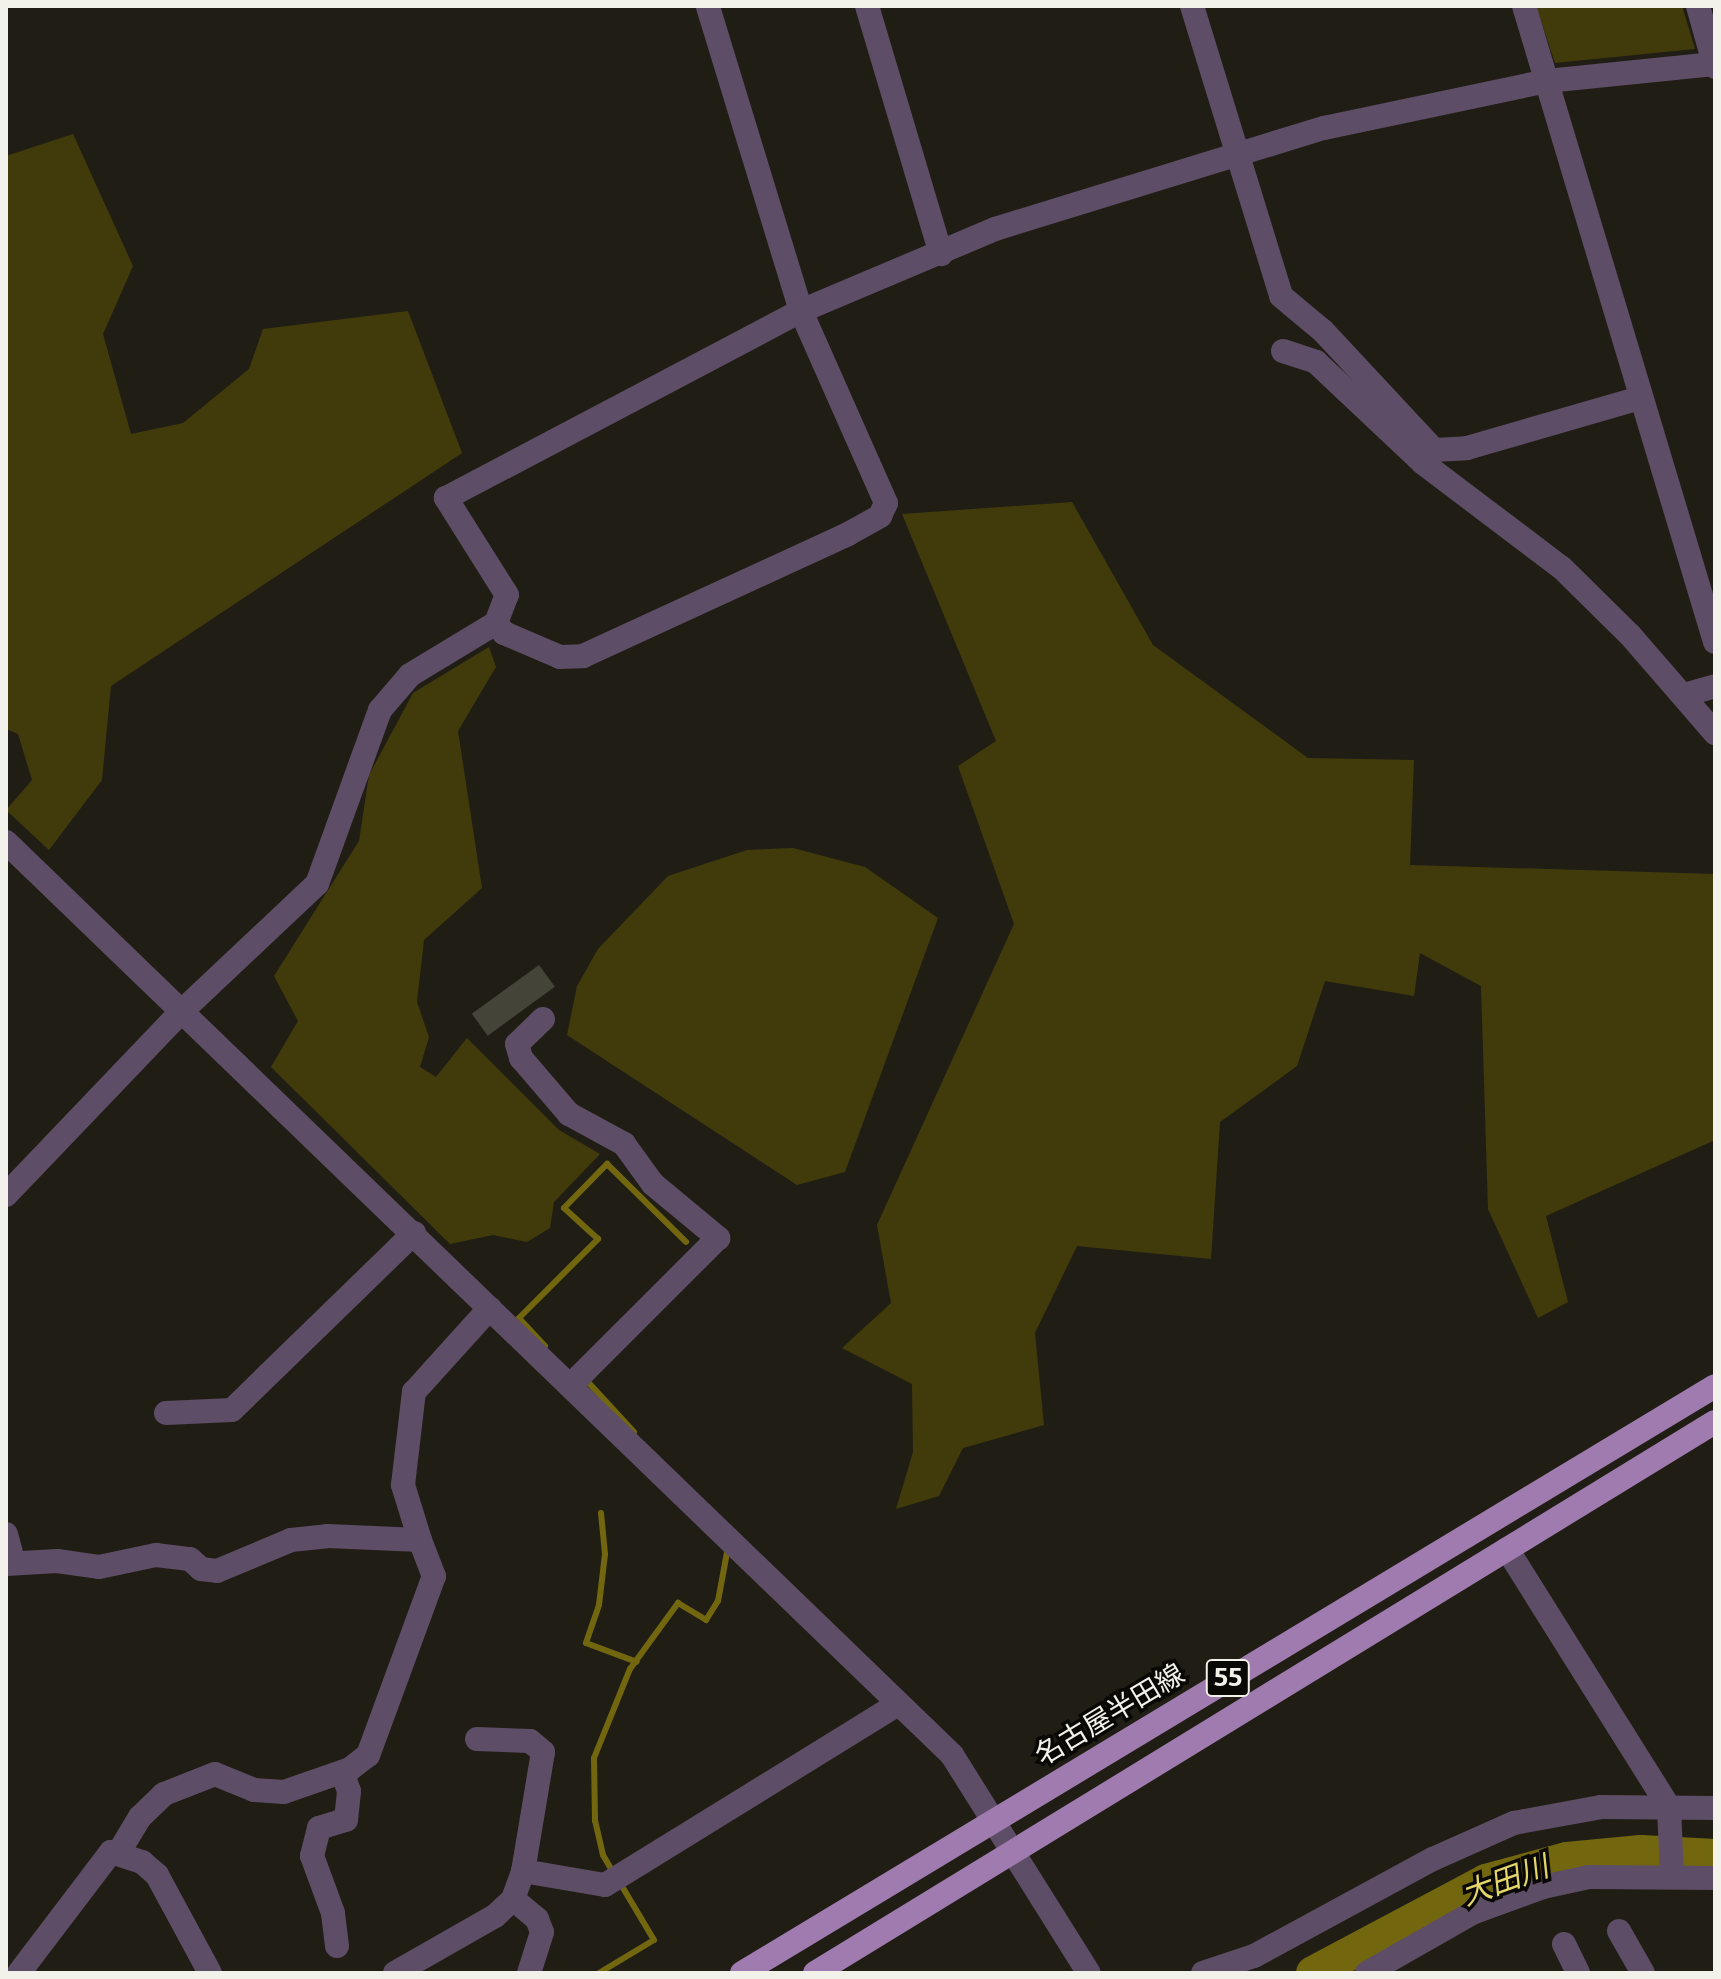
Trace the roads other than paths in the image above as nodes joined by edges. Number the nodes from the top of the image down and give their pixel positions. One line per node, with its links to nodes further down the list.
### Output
1 (708, 6): 10 (street)
2 (867, 6): 9 (street)
3 (1192, 6): 8 (street)
4 (1524, 6): 7 (street)
5 (1698, 6): 6 (street)
6 (1715, 66): 7 (street)
7 (1547, 81): 8 (street); 12 (street)
8 (1236, 152): 9 (street); 12 (street)
9 (941, 254): 10 (street)
10 (801, 311): 13 (street); 13 (street)
11 (1283, 351): 16 (street)
12 (1640, 398): 14 (street)
13 (496, 623): 19 (street)
14 (1715, 642)
15 (1715, 686): 16 (street)
16 (1684, 695): 17 (street)
17 (1715, 733)
18 (6, 842): 19 (street)
19 (181, 1012): 21 (street); 22 (street)
20 (543, 1019): 24 (street)
21 (6, 1195)
22 (414, 1233): 23 (street); 26 (street)
23 (490, 1308): 24 (street); 29 (street)
24 (570, 1386): 32 (street)
25 (1715, 1386): 37 (main road, 名古屋半田線 / 55)
26 (166, 1413)
27 (1715, 1422): 30 (main road, 55)
28 (6, 1534): 31 (street)
29 (420, 1540): 31 (street); 34 (street)
30 (1507, 1549): 35 (street); 38 (main road, 55)
31 (10, 1563)
32 (897, 1705): 37 (street); 40 (street)
33 (477, 1739): 40 (street)
34 (342, 1772): 39 (street); 46 (street)
35 (1669, 1807): 36 (street); 41 (street); 55 (street)
36 (1715, 1808)
37 (994, 1819): 38 (street); 52 (main road, 名古屋半田線 / 55)
38 (1016, 1850): 53 (main road, 55); 54 (street)
39 (119, 1852): 48 (street); 49 (street)
40 (523, 1871): 43 (street)
41 (1672, 1875): 42 (street); 47 (street)
42 (1715, 1878)
43 (513, 1899): 50 (street); 51 (street)
44 (1619, 1931): 58 (street)
45 (1564, 1944): 57 (street)
46 (337, 1946)
47 (1394, 1967): 56 (street)
48 (19, 1973)
49 (210, 1973)
50 (395, 1973)
51 (529, 1973)
52 (742, 1973)
53 (815, 1973)
54 (1089, 1973)
55 (1203, 1973)
56 (1367, 1973)
57 (1578, 1973)
58 (1643, 1973)

